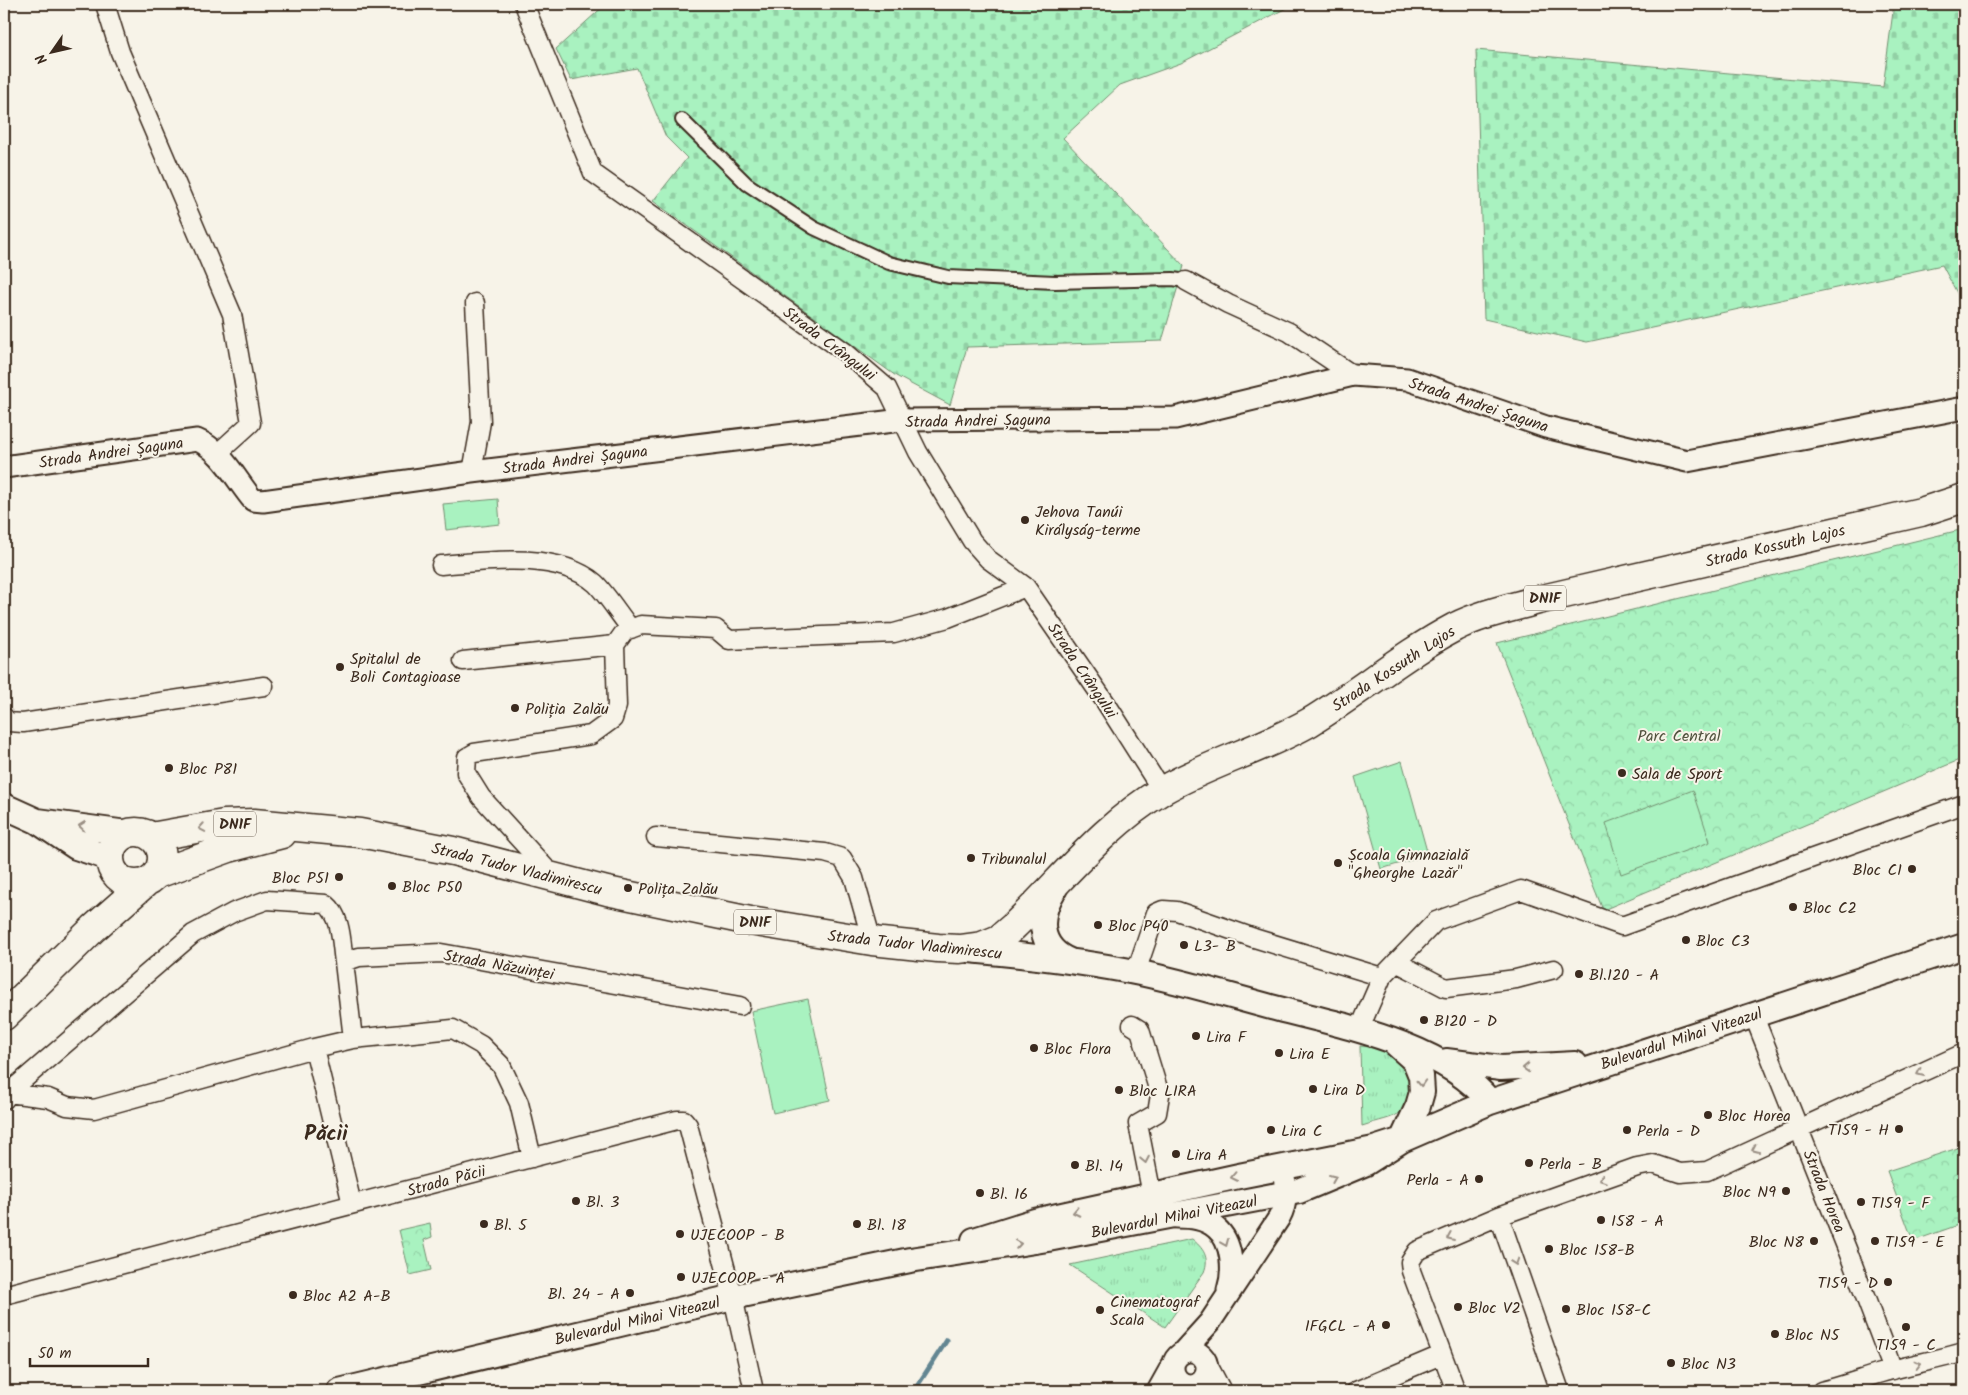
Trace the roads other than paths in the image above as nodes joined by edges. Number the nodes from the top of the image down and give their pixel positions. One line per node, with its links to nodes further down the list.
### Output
1 (105, 4): 9 (street)
2 (524, 4): 8 (street, Strada Crângului)
3 (682, 120): 4 (street)
4 (1186, 282): 6 (street)
5 (475, 302): 11 (street)
6 (1353, 375): 7 (street, Strada Andrei Șaguna); 8 (street, Strada Andrei Șaguna)
7 (1964, 408)
8 (902, 420): 11 (street, Strada Andrei Șaguna); 14 (street, Strada Crângului)
9 (218, 454): 10 (street, Strada Andrei Șaguna); 11 (street, Strada Andrei Șaguna)
10 (4, 467)
11 (472, 472)
12 (1959, 501): 20 (main road, Strada Kossuth Lajos / DN1F)
13 (441, 565): 15 (street)
14 (1026, 587): 15 (street); 20 (street, Strada Crângului)
15 (631, 629): 16 (street)
16 (615, 645): 17 (street); 29 (street)
17 (463, 661)
18 (264, 686): 19 (street)
19 (4, 718)
20 (1162, 791): 28 (main road, Strada Kossuth Lajos / DN1F)
21 (1964, 804): 39 (street)
22 (4, 806): 23 (main road)
23 (37, 821): 25 (main road, one-way to 23); 27 (main road)
24 (320, 829): 25 (main road, Strada Tudor Vladimirescu / DN1F, one-way to 25); 29 (main road, Strada Tudor Vladimirescu / DN1F); 30 (main road, Strada Tudor Vladimirescu / DN1F)
25 (139, 835): 27 (main road); 30 (main road)
26 (656, 837): 33 (street)
27 (110, 862): 30 (main road); 32 (main road)
28 (1065, 873): 31 (main road, Strada Kossuth Lajos / DN1F); 37 (main road, Strada Kossuth Lajos)
29 (553, 877): 33 (main road, Strada Tudor Vladimirescu / DN1F)
30 (150, 879): 32 (main road, Strada Tudor Vladimirescu / DN1F)
31 (1028, 913): 35 (main road, Strada Kossuth Lajos / DN1F); 36 (main road, Strada Kossuth Lajos)
32 (94, 928): 45 (main road, Strada Tudor Vladimirescu / DN1F)
33 (872, 941): 35 (main road, Strada Tudor Vladimirescu / DN1F)
34 (1964, 946): 44 (main road, Bulevardul Mihai Viteazul)
35 (960, 949): 36 (main road, Strada Tudor Vladimirescu)
36 (1030, 955): 37 (main road, Strada Tudor Vladimirescu)
37 (1070, 961): 41 (main road, Strada Tudor Vladimirescu)
38 (344, 962): 43 (street, Strada Năzuinței); 48 (street); 54 (street)
39 (1396, 962): 40 (street); 42 (street)
40 (1554, 969)
41 (1136, 972): 42 (street); 47 (main road, Strada Tudor Vladimirescu)
42 (1382, 977): 47 (street)
43 (740, 1006)
44 (1753, 1014): 52 (main road, Bulevardul Mihai Viteazul); 56 (street, Strada Horea)
45 (4, 1016)
46 (1132, 1024): 61 (street, one-way to 61)
47 (1359, 1030): 49 (main road, Strada Tudor Vladimirescu)
48 (354, 1039): 50 (street); 58 (street)
49 (1396, 1044): 53 (main road, Strada Tudor Vladimirescu); 57 (main road, one-way to 57)
50 (314, 1048): 54 (street); 62 (street)
51 (1964, 1053): 56 (street, one-way to 56)
52 (1626, 1056): 53 (main road, one-way to 53); 55 (main road, Bulevardul Mihai Viteazul)
53 (1432, 1058): 55 (main road, Strada Tudor Vladimirescu)
54 (6, 1098)
55 (1490, 1102): 57 (main road, Bulevardul Mihai Viteazul)
56 (1800, 1128): 64 (street, one-way to 64); 73 (street, Strada Horea)
57 (1402, 1140): 59 (main road, Bulevardul Mihai Viteazul); 60 (main road, Bulevardul Mihai Viteazul, one-way to 57)
58 (532, 1158): 62 (street, Strada Păcii); 67 (street, Strada Păcii)
59 (1282, 1169): 60 (street); 61 (main road, Bulevardul Mihai Viteazul, one-way to 61)
60 (1287, 1194): 63 (main road, Bulevardul Mihai Viteazul); 68 (street)
61 (1152, 1195): 65 (main road, Bulevardul Mihai Viteazul, one-way to 65)
62 (352, 1204): 66 (street, Strada Păcii)
63 (1170, 1216): 65 (main road, Bulevardul Mihai Viteazul, one-way to 63); 68 (street, one-way to 68)
64 (1499, 1216): 71 (street, one-way to 71); 81 (street, one-way to 81)
65 (935, 1255): 67 (main road, Bulevardul Mihai Viteazul)
66 (4, 1294)
67 (733, 1297): 75 (main road, Bulevardul Mihai Viteazul); 76 (street, Strada Păcii)
68 (1226, 1298): 69 (street)
69 (1210, 1322): 72 (street); 74 (street)
70 (1964, 1352): 73 (street, one-way to 70)
71 (1441, 1356): 79 (street); 80 (street)
72 (1205, 1359): 74 (street); 74 (street); 78 (street)
73 (1893, 1370): 82 (street)
74 (1182, 1378): 77 (street)
75 (339, 1391)
76 (754, 1391)
77 (1158, 1391)
78 (1222, 1391)
79 (1356, 1391)
80 (1456, 1391)
81 (1560, 1391)
82 (1821, 1391)

